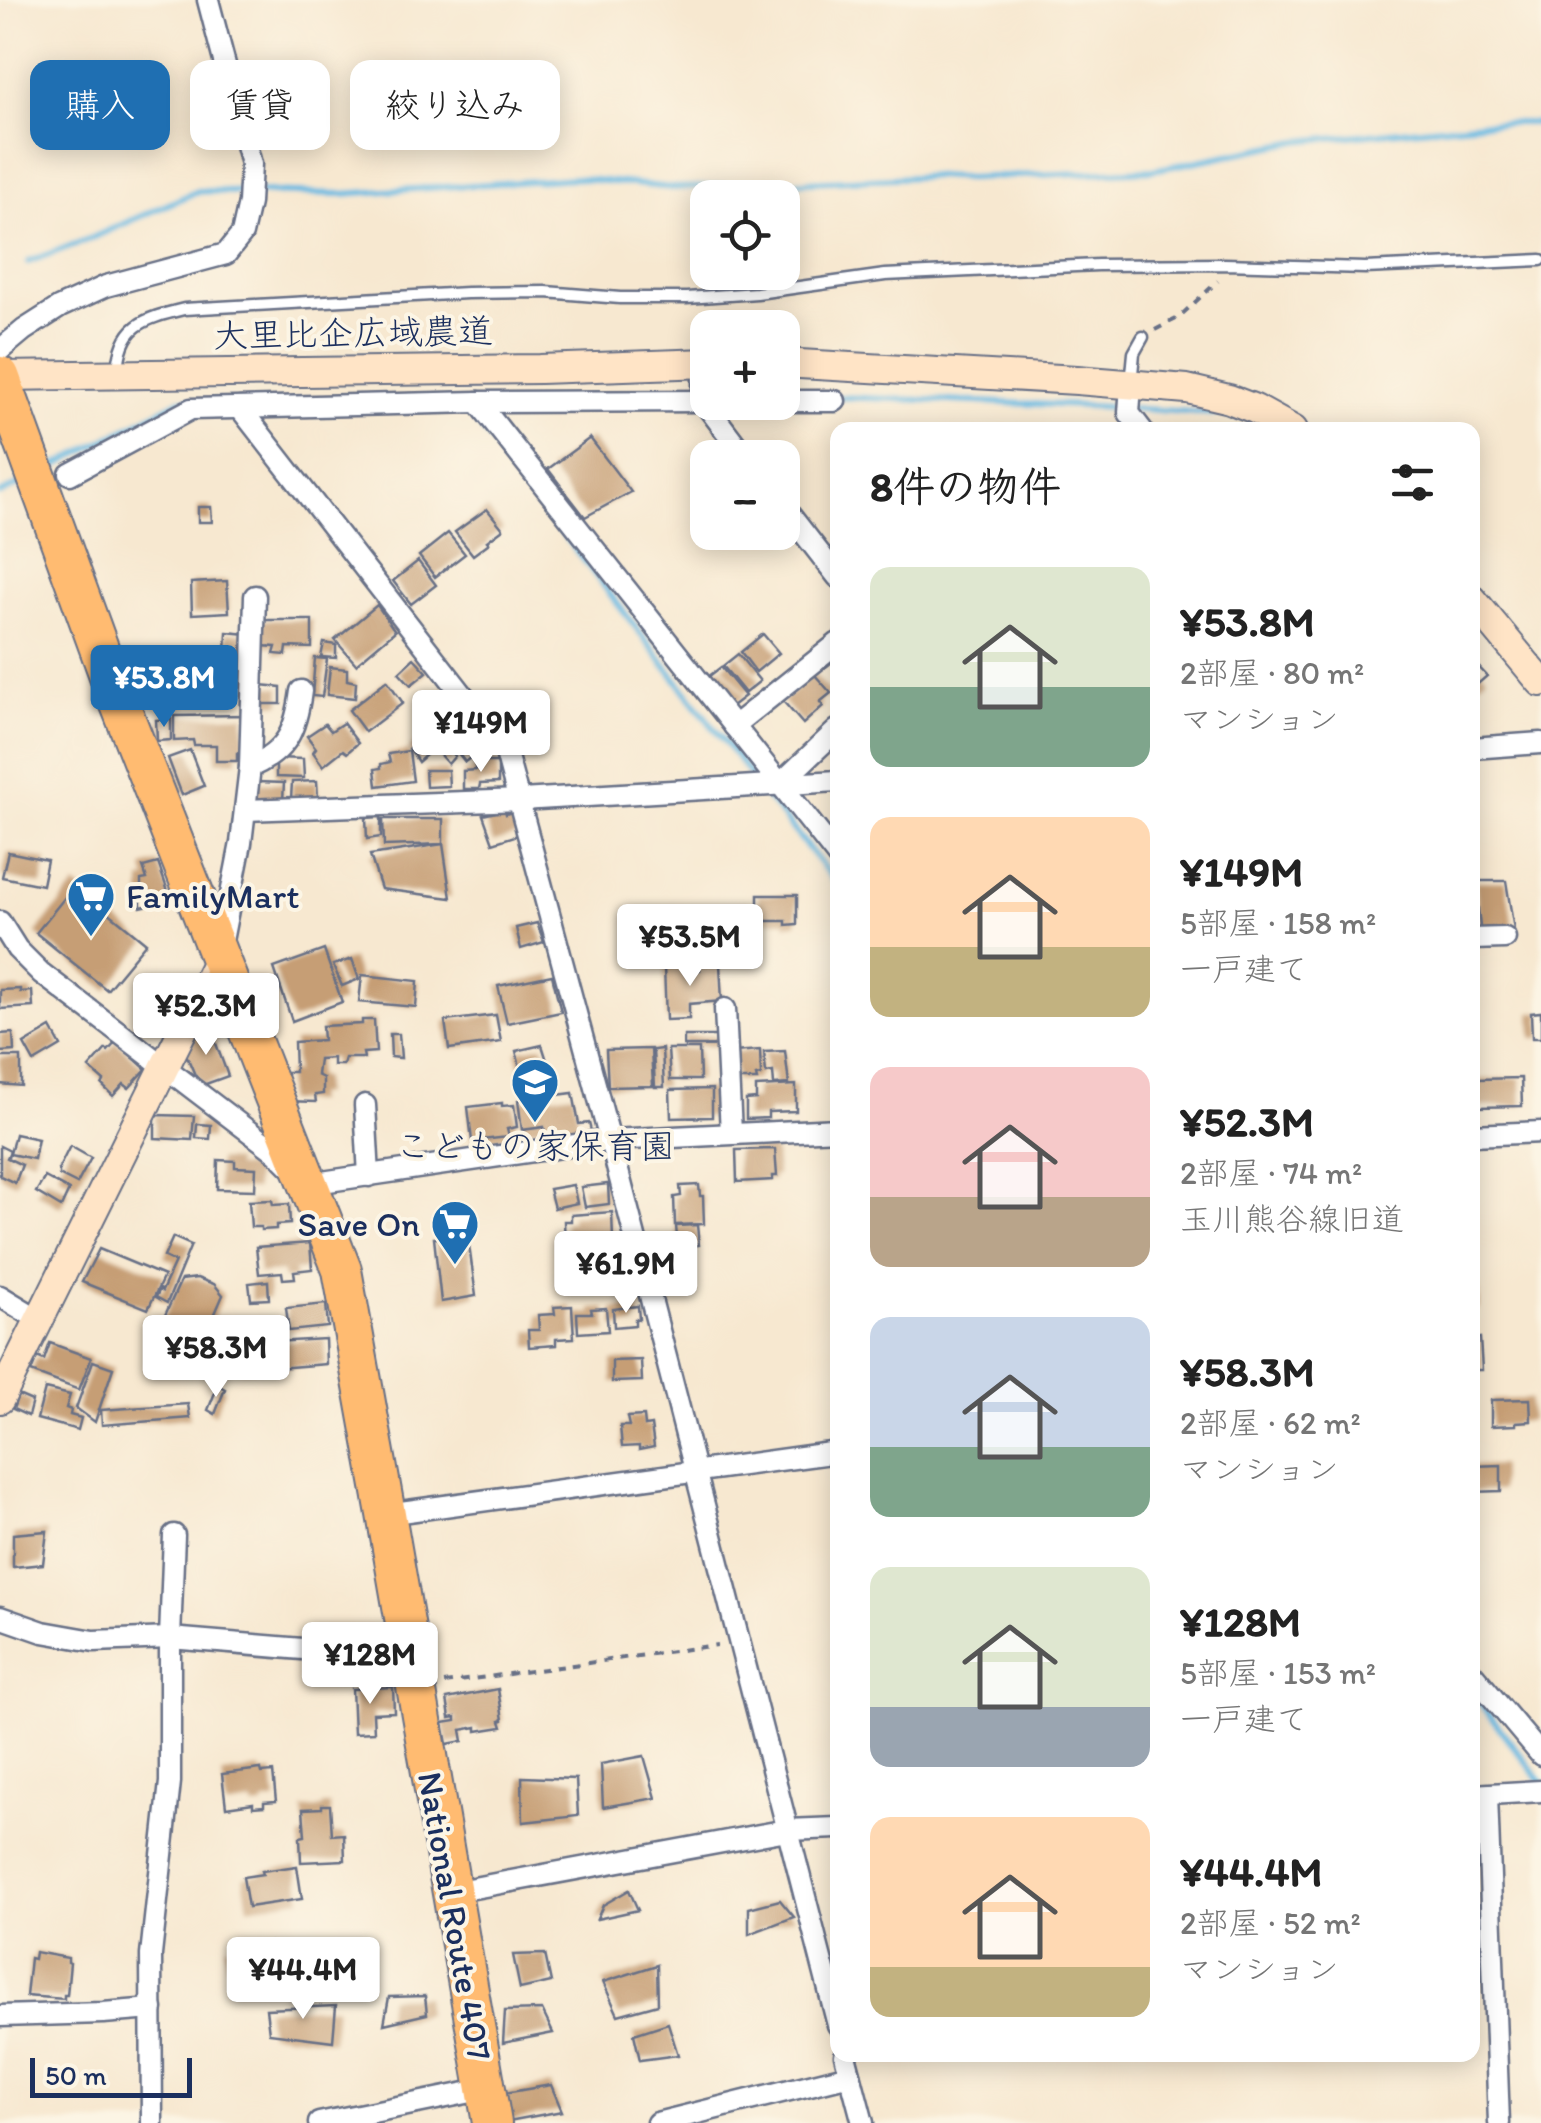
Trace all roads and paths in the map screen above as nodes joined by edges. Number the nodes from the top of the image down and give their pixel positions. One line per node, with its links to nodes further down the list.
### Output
1 (208, 0): 5 (street)
2 (1541, 260): 3 (lane)
3 (1225, 264): 4 (path); 8 (lane)
4 (1142, 337): 10 (lane)
5 (0, 350)
6 (800, 363): 10 (street)
7 (690, 364): 8 (street, 大里比企広域農道)
8 (118, 373): 9 (street, 大里比企広域農道)
9 (0, 376): 18 (highway)
10 (1131, 385): 16 (street); 17 (street)
11 (690, 401): 14 (street)
12 (800, 401): 13 (street)
13 (835, 401)
14 (478, 402): 15 (street); 27 (street)
15 (240, 408): 19 (street); 34 (street)
16 (1136, 422)
17 (1278, 422)
18 (8, 428): 19 (highway)
19 (48, 475): 40 (highway)
20 (800, 528): 21 (street)
21 (830, 567)
22 (255, 596): 31 (street)
23 (1480, 609): 25 (street)
24 (830, 649): 27 (street)
25 (1541, 682)
26 (300, 691): 31 (street)
27 (734, 726): 33 (street)
28 (830, 737): 33 (street)
29 (1541, 743): 30 (street)
30 (1480, 747)
31 (250, 767): 35 (street)
32 (830, 782): 33 (street)
33 (780, 784): 34 (street); 36 (street)
34 (521, 800): 35 (street); 48 (street)
35 (245, 810): 40 (street)
36 (830, 847)
37 (0, 922): 42 (street)
38 (1505, 938): 39 (street)
39 (1480, 939)
40 (218, 959): 42 (street); 50 (highway, National Route 407)
41 (724, 1010): 46 (street)
42 (166, 1066): 50 (street); 52 (street)
43 (365, 1105): 49 (street)
44 (830, 1129): 46 (street)
45 (1541, 1132): 47 (street)
46 (731, 1133): 48 (street)
47 (1480, 1136)
48 (610, 1140): 49 (street); 55 (street)
49 (369, 1176): 50 (street)
50 (308, 1184): 56 (highway, National Route 407)
51 (0, 1296): 52 (street)
52 (38, 1319): 53 (street)
53 (0, 1399)
54 (830, 1453): 55 (street)
55 (694, 1473): 56 (street); 60 (street)
56 (386, 1514): 61 (highway, National Route 407)
57 (174, 1535): 59 (street)
58 (0, 1616): 59 (street)
59 (170, 1638): 61 (street); 70 (street)
60 (738, 1642): 61 (path); 67 (street)
61 (412, 1672): 68 (highway, National Route 407)
62 (1480, 1683): 63 (street)
63 (1541, 1755)
64 (1541, 1791): 65 (street)
65 (1480, 1795): 78 (street)
66 (830, 1828): 67 (street)
67 (787, 1830): 68 (street); 69 (street)
68 (452, 1892): 73 (highway, National Route 407)
69 (830, 1994)
70 (152, 2009): 71 (street); 74 (street)
71 (0, 2016)
72 (848, 2065): 76 (street); 77 (street)
73 (489, 2106): 75 (street)
74 (152, 2123)
75 (318, 2123)
76 (657, 2123)
77 (863, 2123)
78 (1500, 2123)

